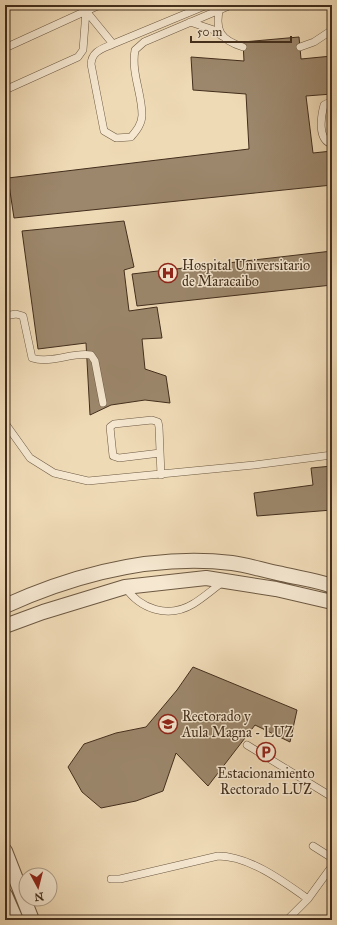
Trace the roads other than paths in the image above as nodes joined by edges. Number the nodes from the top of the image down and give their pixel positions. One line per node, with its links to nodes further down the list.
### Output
1 (100, 5): 4 (lane)
2 (207, 5): 9 (lane)
3 (231, 5): 5 (lane)
4 (85, 8): 9 (lane); 12 (lane); 13 (lane)
5 (220, 8): 6 (lane); 8 (lane)
6 (190, 22): 8 (lane); 9 (lane)
7 (332, 30): 11 (lane)
8 (222, 36): 10 (lane)
9 (113, 44)
10 (243, 47)
11 (300, 47)
12 (5, 48)
13 (5, 90)
14 (332, 101): 15 (lane)
15 (332, 144)
16 (5, 316): 17 (lane); 18 (lane)
17 (5, 324)
18 (103, 403)
19 (5, 423): 22 (lane)
20 (160, 453): 20 (lane); 22 (lane)
21 (332, 455): 22 (lane)
22 (161, 474)
23 (224, 581): 25 (street); 25 (lane); 26 (street)
24 (332, 586): 27 (street)
25 (124, 587): 28 (street)
26 (332, 602)
27 (5, 606)
28 (5, 626)
29 (247, 745): 30 (lane)
30 (332, 797)
31 (313, 846): 33 (lane)
32 (5, 851): 39 (street)
33 (332, 858)
34 (332, 866): 37 (lane)
35 (111, 879): 37 (lane)
36 (5, 895): 38 (street)
37 (308, 899): 40 (lane)
38 (16, 920)
39 (32, 920)
40 (287, 920)

